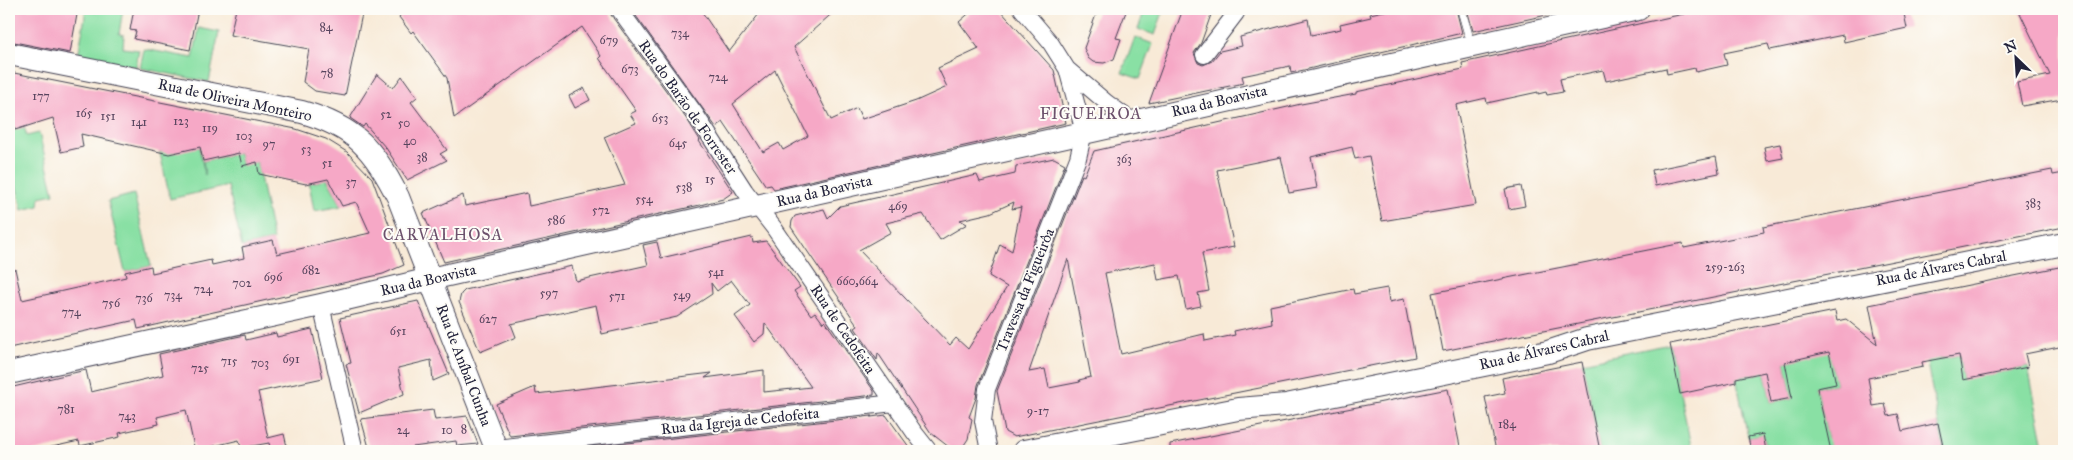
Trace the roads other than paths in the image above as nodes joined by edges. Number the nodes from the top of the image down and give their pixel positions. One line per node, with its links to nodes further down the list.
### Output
1 (619, 9): 12 (street, Rua do Barão de Forrester)
2 (1022, 9): 9 (street)
3 (1236, 9): 8 (street)
4 (1461, 9): 6 (lane)
5 (1638, 9): 10 (main road, Rua da Boavista)
6 (1468, 33)
7 (9, 54): 14 (main road, Rua de Oliveira Monteiro)
8 (1204, 54)
9 (1067, 69): 10 (street); 11 (street)
10 (1132, 121): 11 (main road, Rua da Boavista)
11 (1084, 132): 12 (main road, Rua da Boavista); 21 (street, Travessa da Figueirôa)
12 (757, 206): 14 (main road, Rua da Boavista); 17 (street, Rua de Cedofeita)
13 (2064, 244): 22 (main road, Rua de Álvares Cabral)
14 (430, 279): 15 (main road, Rua da Boavista); 18 (main road, Rua de Aníbal Cunha)
15 (321, 305): 16 (main road, Rua da Boavista); 19 (street)
16 (9, 373)
17 (894, 403): 18 (street, Rua da Igreja de Cedofeita); 20 (street, Rua de Cedofeita)
18 (497, 450)
19 (355, 451)
20 (930, 451)
21 (989, 451)
22 (1024, 451)

